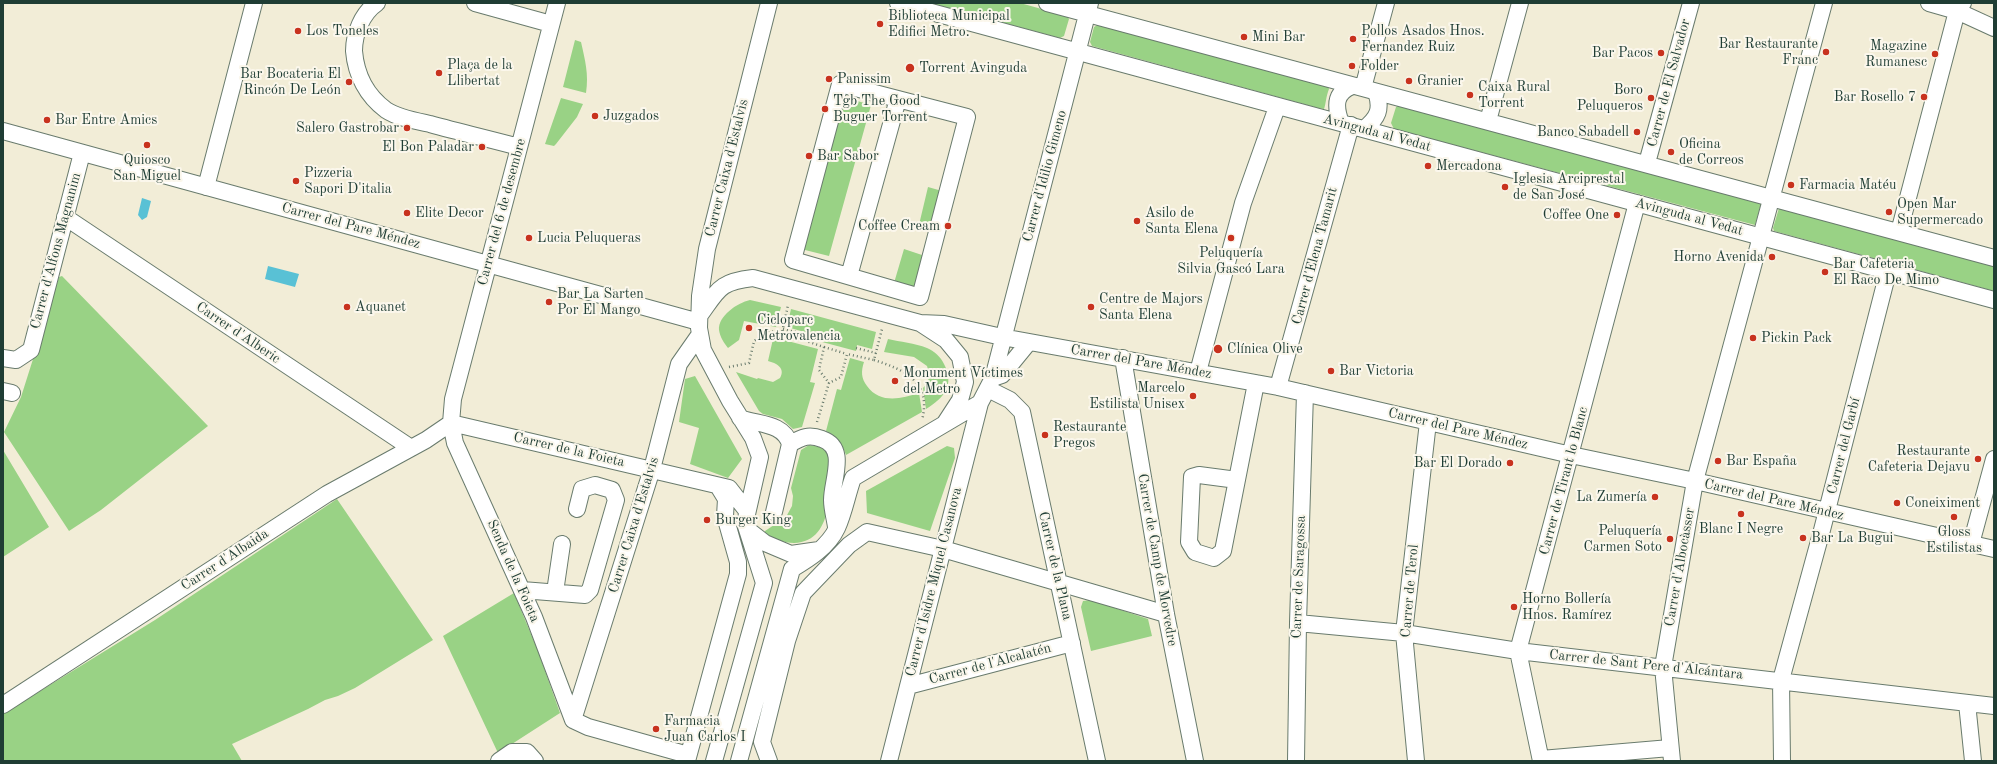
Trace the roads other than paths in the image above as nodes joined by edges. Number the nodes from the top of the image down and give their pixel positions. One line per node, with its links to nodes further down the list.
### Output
1 (254, 3): 27 (street)
2 (376, 3): 24 (street)
3 (475, 3): 15 (street)
4 (556, 3): 15 (street, Carrer del 6 de desembre)
5 (769, 3): 39 (street, Carrer Caixa d'Estalvis)
6 (898, 3): 17 (street, Avinguda al Vedat)
7 (1047, 3): 14 (street)
8 (1386, 3): 18 (street)
9 (1520, 3): 21 (street)
10 (1691, 3): 26 (street, Carrer de El Salvador)
11 (1824, 3): 28 (street, Avinguda al Vedat)
12 (1929, 3): 13 (street)
13 (1960, 7): 16 (street); 31 (street)
14 (1088, 8): 17 (street, Carrer d'Idilio Gimeno); 18 (street)
15 (551, 24): 24 (street, Carrer del 6 de desembre)
16 (1994, 28)
17 (1078, 51): 20 (street, Avinguda al Vedat); 40 (street, Carrer d'Idilio Gimeno)
18 (1364, 89): 21 (street); 22 (street); 22 (street)
19 (898, 99): 36 (street); 36 (street); 36 (street)
20 (1277, 107): 22 (street, Avinguda al Vedat); 44 (street)
21 (1488, 120): 26 (street)
22 (1352, 126): 29 (street, Avinguda al Vedat); 46 (street, Carrer d'Elena Tamarit)
23 (3, 131): 25 (street, Carrer del Pare Méndez)
24 (519, 147): 34 (street, Carrer del 6 de desembre)
25 (82, 153): 27 (street, Carrer del Pare Méndez); 30 (street, Carrer d'Alfons Magnanim)
26 (1647, 163): 28 (street)
27 (206, 187): 34 (street, Carrer del Pare Méndez)
28 (1772, 197): 31 (street); 32 (street, Avinguda al Vedat)
29 (1637, 203): 32 (street, Avinguda al Vedat); 55 (street, Carrer de Tirant lo Blanc)
30 (65, 217): 42 (street, Carrer d'Alfons Magnanim); 54 (street, Carrer d'Alberic)
31 (1899, 232): 33 (street)
32 (1761, 236): 35 (street, Avinguda al Vedat); 59 (street, Carrer d'Albocàsser)
33 (1994, 258)
34 (489, 263): 39 (street, Carrer del Pare Méndez); 51 (street, Carrer del 6 de desembre)
35 (1888, 272): 37 (street, Avinguda al Vedat); 65 (street, Carrer del Garbí)
36 (849, 276)
37 (1994, 300)
38 (920, 323): 39 (street, Carrer del Pare Méndez); 40 (street, Carrer del Pare Méndez); 52 (street, Carrer del Pare Méndez)
39 (700, 324): 49 (street, Carrer Caixa d'Estalvis); 57 (street, Carrer Caixa d'Estalvis)
40 (1002, 337): 41 (street, Carrer del Pare Méndez); 47 (street, Carrer d'Idilio Gimeno)
41 (1029, 342): 43 (street, Carrer del Pare Méndez); 47 (street)
42 (3, 358)
43 (1123, 358): 44 (street, Carrer del Pare Méndez); 78 (street, Carrer de Camp de Morvedre)
44 (1198, 372): 45 (street, Carrer del Pare Méndez)
45 (1256, 383): 46 (street, Carrer del Pare Méndez); 58 (street)
46 (1278, 386): 48 (street, Carrer del Pare Méndez)
47 (987, 390): 52 (street); 70 (street, Carrer d'Isidre Miquel Casanova); 74 (street, Carrer de la Plana)
48 (1305, 393): 50 (street, Carrer del Pare Méndez); 79 (street, Carrer de Saragossa)
49 (740, 418): 53 (street); 63 (street, Carrer Caixa d'Estalvis)
50 (1428, 422): 55 (street, Carrer del Pare Méndez); 80 (street, Carrer de Terol)
51 (451, 423): 54 (street, Carrer d'Albaida); 57 (street, Carrer de la Foieta); 75 (street, Senda de la Foieta)
52 (942, 426): 61 (street)
53 (790, 444): 64 (street); 66 (street)
54 (411, 448): 87 (street, Carrer d'Albaida)
55 (1571, 455): 59 (street, Carrer del Pare Méndez); 82 (street, Carrer de Tirant lo Blanc)
56 (1994, 459): 69 (street)
57 (652, 469): 60 (street, Carrer de la Foieta); 89 (street, Carrer Caixa d'Estalvis)
58 (1237, 480): 58 (street)
59 (1695, 481): 65 (street, Carrer del Pare Méndez); 83 (street, Carrer d'Albocàsser)
60 (718, 486): 63 (street, Carrer de la Foieta); 73 (street)
61 (845, 504): 66 (street); 77 (street)
62 (577, 509): 76 (street)
63 (747, 510): 67 (street, Carrer Caixa d'Estalvis)
64 (774, 512)
65 (1826, 512): 69 (street, Carrer del Pare Méndez); 84 (street, Carrer del Garbí)
66 (837, 529): 72 (street)
67 (749, 534): 72 (street); 73 (street); 95 (street)
68 (562, 544): 76 (street)
69 (1971, 544): 71 (street, Carrer del Pare Méndez)
70 (943, 549): 74 (street); 77 (street); 85 (street, Carrer d'Isidre Miquel Casanova)
71 (1994, 549)
72 (819, 550): 96 (street)
73 (738, 562): 91 (street)
74 (1059, 582): 78 (street); 81 (street, Carrer de la Plana)
75 (522, 590): 76 (street); 89 (street, Senda de la Foieta)
76 (555, 592)
77 (803, 593): 97 (street)
78 (1166, 614): 100 (street, Carrer de Camp de Morvedre)
79 (1298, 623): 80 (street, Carrer de Sant Pere d'Alcántara); 101 (street, Carrer de Saragossa)
80 (1404, 633): 82 (street, Carrer de Sant Pere d'Alcántara); 102 (street, Carrer de Terol)
81 (1072, 643): 85 (street, Carrer de l'Alcalatén); 99 (street, Carrer de la Plana)
82 (1518, 651): 83 (street, Carrer de Sant Pere d'Alcántara); 92 (street, Carrer de Tirant lo Blanc)
83 (1663, 667): 84 (street, Carrer de Sant Pere d'Alcántara); 90 (street, Carrer d'Albocàsser)
84 (1781, 680): 86 (street, Carrer de Sant Pere d'Alcántara); 103 (street, Carrer del Garbí)
85 (908, 686): 98 (street, Carrer d'Isidre Miquel Casanova)
86 (1967, 703): 88 (street, Carrer de Sant Pere d'Alcántara); 104 (street)
87 (3, 705)
88 (1994, 706)
89 (573, 720): 91 (street)
90 (1671, 755): 92 (street)
91 (688, 758)
92 (1541, 760)
93 (499, 761): 94 (street)
94 (535, 761)
95 (714, 761)
96 (739, 761)
97 (769, 761)
98 (889, 761)
99 (1097, 761)
100 (1195, 761)
101 (1296, 761)
102 (1416, 761)
103 (1782, 761)
104 (1973, 761)

